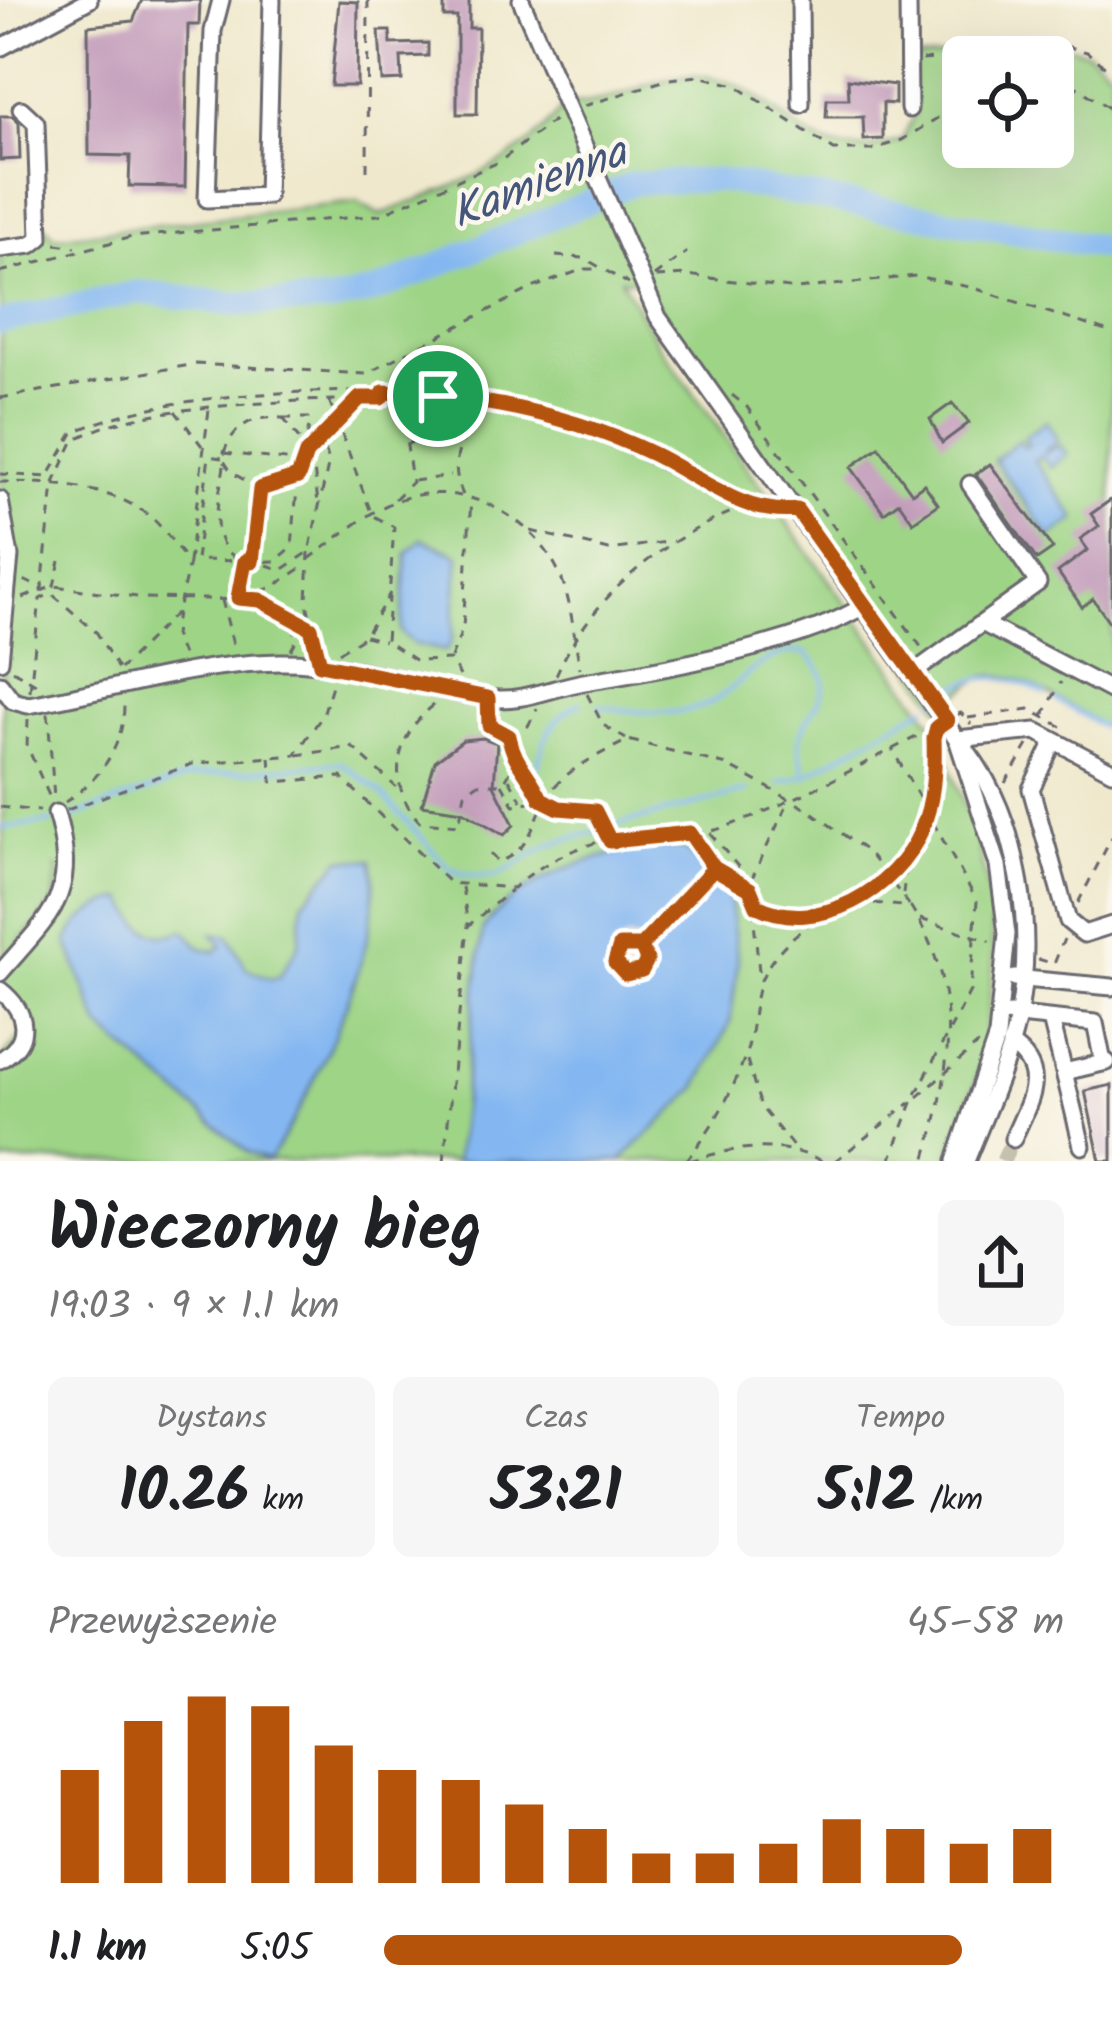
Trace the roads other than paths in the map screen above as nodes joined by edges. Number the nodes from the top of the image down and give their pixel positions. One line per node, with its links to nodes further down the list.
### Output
1 (89, 0): 7 (street)
2 (220, 0): 3 (street)
3 (272, 0)
4 (521, 0): 14 (street)
5 (800, 0): 8 (street)
6 (908, 0): 10 (street)
7 (0, 48)
8 (801, 104)
9 (21, 109): 11 (street)
10 (910, 109)
11 (0, 249)
12 (970, 484): 15 (street)
13 (0, 500): 16 (street)
14 (865, 605): 17 (street); 18 (street)
15 (986, 625): 17 (street); 19 (street)
16 (0, 663)
17 (913, 673): 20 (street)
18 (0, 684)
19 (1112, 691)
20 (957, 739): 21 (street); 25 (street); 27 (street)
21 (1054, 740): 22 (street); 24 (street)
22 (1112, 771)
23 (56, 813): 26 (street)
24 (1112, 925)
25 (1023, 953): 27 (street); 28 (street)
26 (0, 973)
27 (1014, 978): 28 (street); 31 (street)
28 (1044, 980): 29 (street); 31 (street)
29 (1112, 987)
30 (0, 991): 35 (street)
31 (1013, 1009): 32 (street); 34 (street); 40 (street)
32 (1051, 1019): 33 (street); 37 (street)
33 (1103, 1023): 36 (street)
34 (1010, 1044): 38 (street); 41 (street)
35 (0, 1060)
36 (1107, 1062): 37 (street)
37 (1064, 1072): 39 (street)
38 (1013, 1139)
39 (1082, 1146)
40 (955, 1161)
41 (966, 1161)

